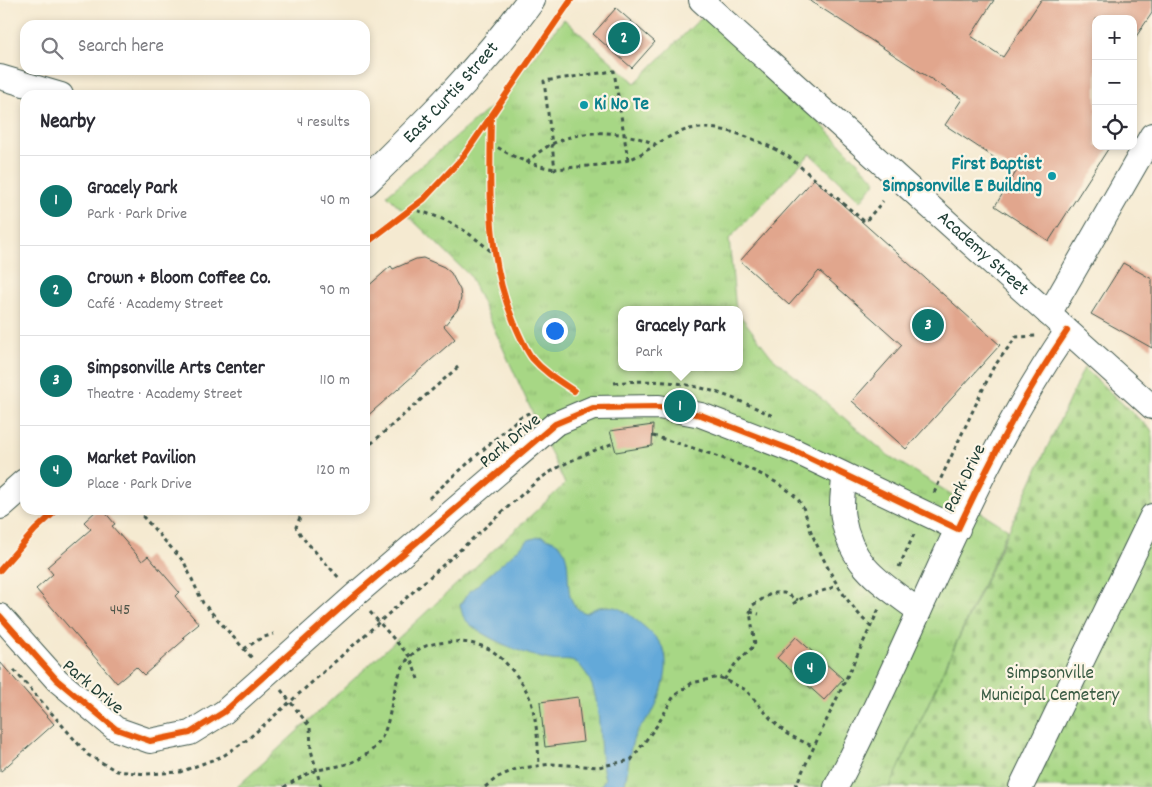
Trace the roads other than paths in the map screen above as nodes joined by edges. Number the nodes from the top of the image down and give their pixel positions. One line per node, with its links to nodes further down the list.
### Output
1 (531, 0): 6 (main road, East Curtis Street)
2 (701, 0): 7 (street, Academy Street)
3 (0, 77): 4 (street)
4 (44, 90)
5 (1152, 135): 7 (street)
6 (370, 177)
7 (1049, 314): 8 (street, Academy Street)
8 (1068, 331): 9 (street, Academy Street); 14 (street, Park Drive)
9 (1152, 407)
10 (844, 474): 14 (street, Park Drive); 15 (street); 16 (street, Park Drive)
11 (20, 487): 12 (main road)
12 (0, 505)
13 (1152, 516): 18 (street)
14 (958, 529): 15 (street)
15 (919, 611): 17 (street)
16 (0, 616)
17 (836, 787)
18 (1021, 787)

